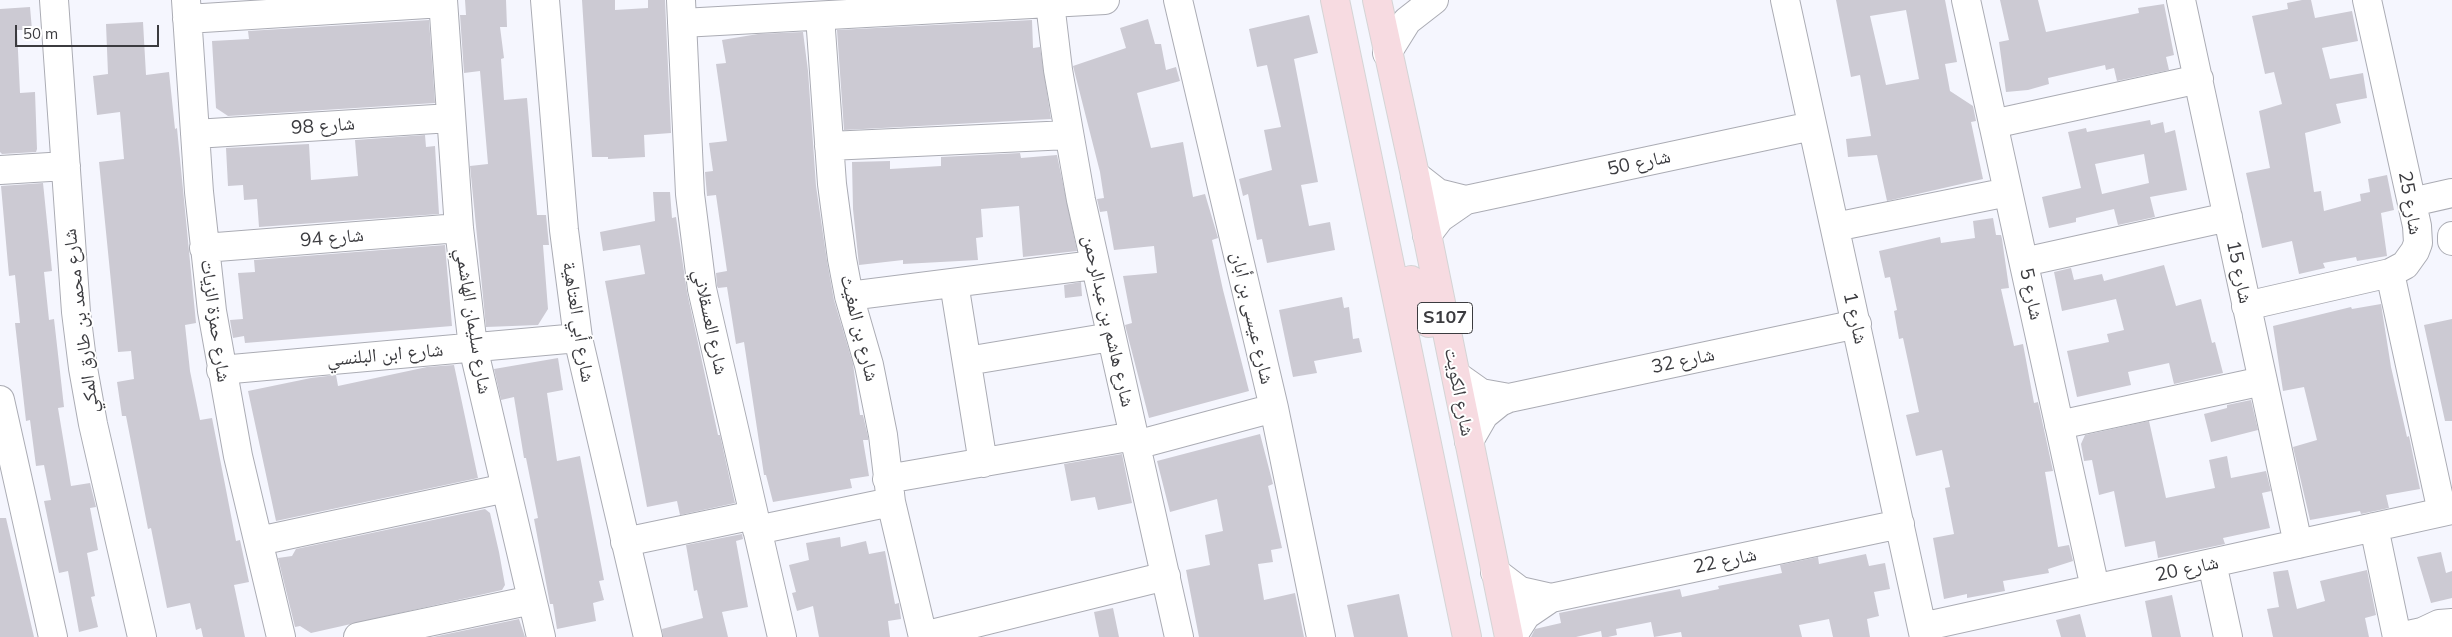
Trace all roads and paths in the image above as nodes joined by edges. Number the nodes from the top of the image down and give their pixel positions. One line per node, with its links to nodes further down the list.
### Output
1 (54, 0): 26 (street, شارع محمد بن طارق المكي)
2 (546, 0): 49 (street, شارع أبي العتاهية)
3 (1104, 0): 13 (street)
4 (1178, 0): 57 (street, شارع عيسى بن أبان)
5 (1335, 0): 25 (main road, S107)
6 (1377, 0): 17 (main road, شارع الكويت / S107)
7 (1434, 0): 17 (street)
8 (1785, 0): 21 (street, شارع 1)
9 (1966, 0): 20 (street, شارع 5)
10 (2181, 0): 18 (street, شارع 15)
11 (2367, 0): 32 (street, شارع 25)
12 (443, 2): 14 (street); 19 (street, شارع سليمان الهاشمي)
13 (1050, 3): 16 (street); 23 (street, شارع هاشم بن عبدالرحمن)
14 (187, 10): 22 (street, شارع حمزة الزيات)
15 (682, 12): 16 (street); 65 (street, شارع العسقلاني)
16 (820, 16): 24 (street, شارع بن المغيث)
17 (1387, 54): 28 (main road, شارع الكويت / S107)
18 (2198, 80): 20 (street); 33 (street, شارع 15)
19 (451, 118): 22 (street, شارع 98); 35 (street, شارع سليمان الهاشمي)
20 (1993, 124): 29 (street, شارع 5)
21 (1812, 126): 31 (street, شارع 50); 34 (street, شارع 1)
22 (195, 134): 39 (street, شارع حمزة الزيات)
23 (1069, 135): 24 (street); 41 (street, شارع هاشم بن عبدالرحمن)
24 (829, 146): 44 (street, شارع بن المغيث)
25 (1364, 148): 46 (main road); 91 (main road, S107)
26 (66, 166): 27 (street); 83 (street, شارع محمد بن طارق المكي)
27 (0, 170)
28 (1416, 175): 31 (street, شارع 50); 36 (main road, شارع الكويت / S107)
29 (2008, 192): 34 (street); 40 (street, شارع 5)
30 (2452, 193): 32 (street)
31 (1466, 200): 36 (street, شارع 50)
32 (2412, 202): 42 (street, شارع 25)
33 (2228, 217): 40 (street); 45 (street, شارع 15)
34 (1835, 227): 47 (street, شارع 1)
35 (459, 228): 39 (street, شارع 94); 50 (street, شارع سليمان الهاشمي)
36 (1427, 235): 46 (main road, شارع الكويت / S107)
37 (2452, 236): 38 (street)
38 (2452, 241)
39 (204, 248): 52 (street, شارع حمزة الزيات)
40 (2024, 262): 58 (street, شارع 5)
41 (1094, 265): 43 (street); 48 (street, شارع هاشم بن عبدالرحمن)
42 (2390, 273): 45 (street); 64 (street)
43 (954, 283): 44 (street); 51 (street)
44 (850, 296): 63 (street, شارع بن المغيث)
45 (2246, 306): 54 (street, شارع 15)
46 (1445, 320): 53 (main road, شارع الكويت / S107)
47 (1857, 324): 55 (street, شارع 32); 66 (street, شارع 1)
48 (1111, 337): 51 (street); 59 (street, شارع هاشم بن عبدالرحمن)
49 (578, 338): 50 (street, شارع ابن البلنسي); 69 (street, شارع أبي العتاهية)
50 (473, 347): 52 (street, شارع ابن البلنسي); 62 (street, شارع سليمان الهاشمي)
51 (967, 360): 61 (street)
52 (221, 370): 68 (street, شارع حمزة الزيات)
53 (1456, 376): 55 (street, شارع 32); 60 (main road, شارع الكويت / S107)
54 (2263, 381): 58 (street); 70 (street, شارع 15)
55 (1509, 398): 60 (street, شارع 32)
56 (0, 400): 82 (street)
57 (1274, 408): 59 (street); 90 (street, شارع عيسى بن أبان)
58 (2059, 425): 74 (street, شارع 5)
59 (1135, 440): 61 (street); 73 (street, شارع هاشم بن عبدالرحمن)
60 (1469, 441): 72 (main road, شارع الكويت / S107)
61 (983, 462): 63 (street)
62 (506, 488): 68 (street); 76 (street, شارع سليمان الهاشمي)
63 (889, 490): 65 (street); 80 (street, شارع بن المغيث)
64 (2447, 511): 67 (street, شارع 20)
65 (756, 523): 69 (street); 88 (street, شارع العسقلاني)
66 (1900, 524): 75 (street, شارع 22); 78 (street, شارع 1)
67 (2374, 527): 70 (street, شارع 20); 79 (street)
68 (259, 541): 84 (street, شارع حمزة الزيات)
69 (625, 542): 87 (street, شارع أبي العتاهية)
70 (2298, 544): 71 (street, شارع 20)
71 (2212, 564): 74 (street, شارع 20); 93 (street)
72 (1495, 572): 75 (street, شارع 22); 92 (main road, شارع الكويت / S107)
73 (1166, 576): 80 (street); 89 (street, شارع هاشم بن عبدالرحمن)
74 (2095, 588): 78 (street, شارع 20)
75 (1551, 598): 92 (street, شارع 22)
76 (532, 600): 85 (street); 86 (street, شارع سليمان الهاشمي)
77 (2452, 623): 79 (street)
78 (1923, 632)
79 (2406, 635): 81 (street)
80 (923, 636)
81 (2452, 636)
82 (53, 637)
83 (142, 637)
84 (282, 637)
85 (358, 637)
86 (541, 637)
87 (648, 637)
88 (782, 637)
89 (1179, 637)
90 (1321, 637)
91 (1467, 637)
92 (1511, 637)
93 (2228, 637)

